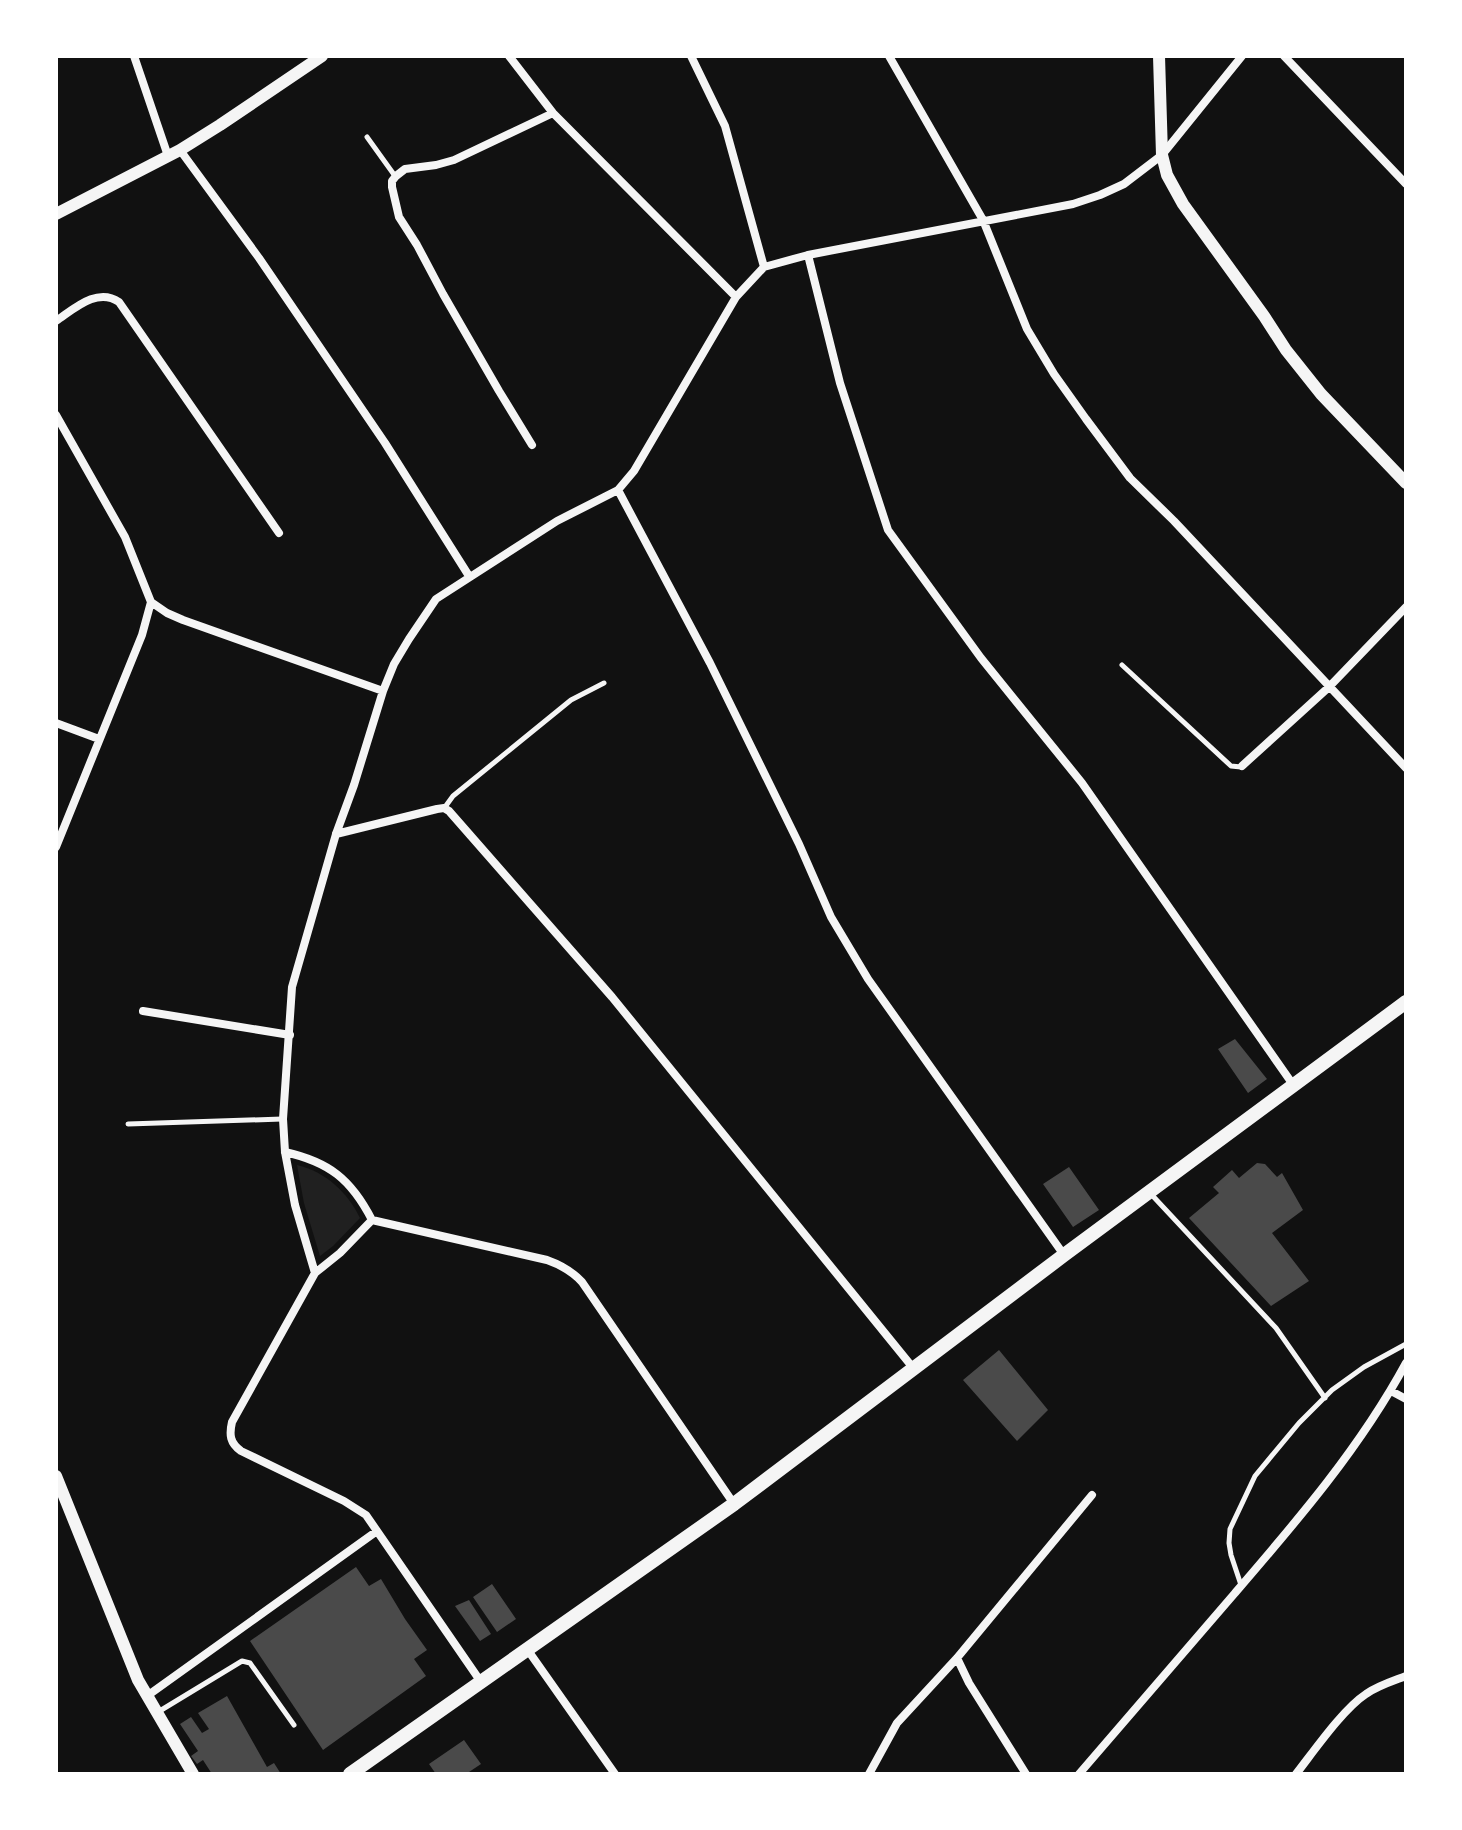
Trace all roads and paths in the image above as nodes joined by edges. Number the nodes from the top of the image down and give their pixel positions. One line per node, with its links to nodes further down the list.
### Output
1 (134, 56): 13 (street)
2 (322, 56): 11 (street)
3 (509, 56): 9 (street)
4 (691, 56): 19 (street)
5 (889, 56): 17 (street)
6 (1159, 56): 12 (street)
7 (1242, 56): 12 (street)
8 (1284, 56): 15 (street)
9 (553, 113): 14 (street); 20 (street)
10 (367, 137): 14 (lane)
11 (180, 150): 13 (street); 27 (street)
12 (1162, 155): 17 (street); 24 (street)
13 (168, 156): 16 (street)
14 (396, 176): 23 (street)
15 (1406, 184)
16 (56, 214)
17 (983, 220): 18 (street); 32 (street)
18 (808, 255): 19 (street); 44 (street)
19 (764, 267): 20 (street)
20 (736, 297): 25 (street)
21 (56, 321): 26 (street)
22 (56, 415): 28 (street)
23 (532, 445)
24 (1406, 483)
25 (618, 490): 27 (street); 50 (street)
26 (279, 533)
27 (469, 576): 33 (street)
28 (151, 602): 33 (street); 35 (street)
29 (1406, 607): 32 (street)
30 (1122, 665): 36 (lane)
31 (604, 683): 38 (lane)
32 (1329, 687): 36 (street); 37 (street)
33 (383, 691): 39 (street)
34 (56, 723): 35 (street)
35 (99, 739): 40 (street)
36 (1242, 766)
37 (1406, 768)
38 (444, 808): 39 (street); 54 (street)
39 (336, 834): 43 (street)
40 (56, 847)
41 (1406, 1002): 44 (main road)
42 (143, 1011): 43 (street)
43 (290, 1035): 45 (street)
44 (1295, 1087): 48 (main road)
45 (283, 1119): 46 (lane); 47 (street)
46 (128, 1124)
47 (285, 1152): 49 (street); 51 (street)
48 (1149, 1192): 50 (main road); 56 (lane)
49 (372, 1220): 51 (street); 60 (street)
50 (1064, 1255): 54 (main road)
51 (315, 1273): 61 (street)
52 (1406, 1344): 56 (lane)
53 (1406, 1363): 55 (street)
54 (914, 1369): 60 (main road)
55 (1391, 1391): 57 (street); 62 (street)
56 (1325, 1398): 62 (lane)
57 (1406, 1399)
58 (56, 1476): 67 (street)
59 (1092, 1495): 64 (street)
60 (734, 1504): 63 (main road)
61 (377, 1531): 66 (street); 67 (street)
62 (1241, 1586): 75 (street)
63 (527, 1649): 66 (main road); 72 (street)
64 (957, 1658): 73 (street); 74 (street)
65 (1406, 1676): 76 (street)
66 (481, 1682): 71 (main road)
67 (147, 1696): 68 (street)
68 (158, 1713): 69 (lane); 70 (street)
69 (294, 1725)
70 (193, 1774)
71 (350, 1774)
72 (615, 1774)
73 (869, 1774)
74 (1026, 1774)
75 (1079, 1774)
76 (1296, 1774)

